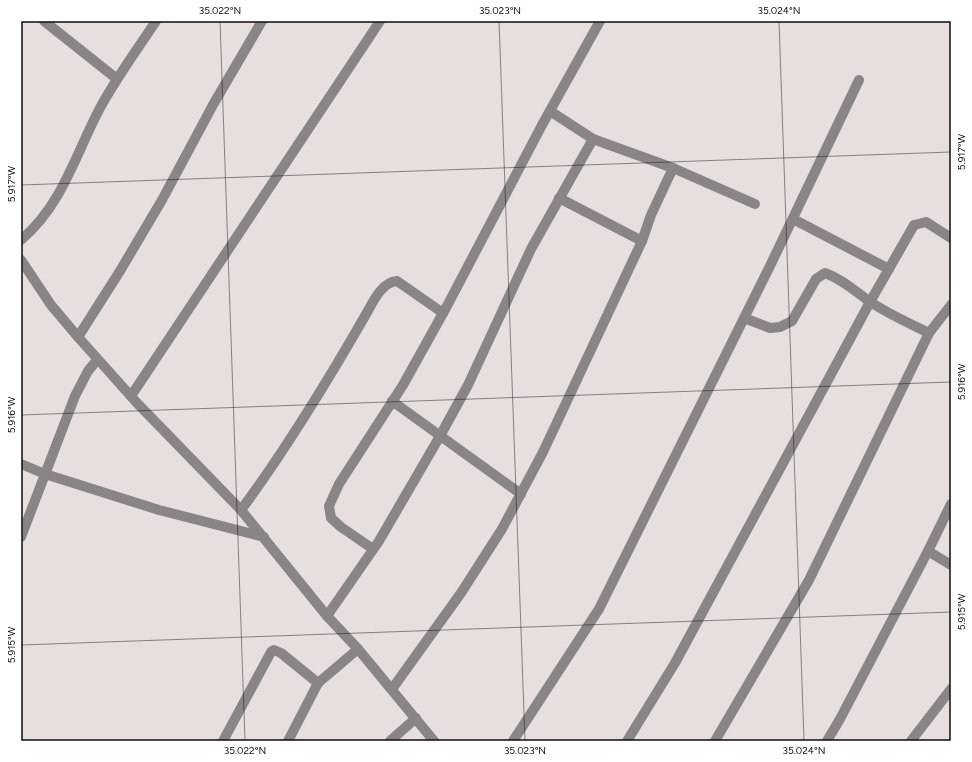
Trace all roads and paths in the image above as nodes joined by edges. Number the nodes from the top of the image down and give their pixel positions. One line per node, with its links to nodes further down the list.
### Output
1 (44, 21): 6 (street)
2 (156, 21): 6 (street)
3 (262, 21): 24 (street)
4 (380, 21): 26 (street)
5 (600, 21): 8 (street)
6 (117, 79): 15 (street)
7 (859, 80): 13 (street)
8 (550, 111): 9 (street); 21 (street)
9 (593, 139): 10 (street); 11 (street)
10 (672, 168): 12 (street); 16 (street)
11 (559, 198): 16 (street); 28 (street)
12 (755, 204)
13 (793, 219): 18 (street); 22 (street)
14 (951, 238): 18 (street)
15 (21, 240)
16 (642, 241): 31 (street)
17 (21, 260): 24 (street)
18 (889, 269): 19 (street)
19 (870, 302): 22 (street); 23 (street); 50 (street)
20 (951, 305): 23 (street)
21 (443, 313): 27 (street); 33 (street)
22 (744, 318): 49 (street)
23 (929, 333): 51 (street)
24 (78, 337): 25 (street)
25 (98, 360): 26 (street); 30 (street)
26 (132, 396): 33 (street)
27 (392, 401): 28 (street); 36 (street)
28 (440, 436): 31 (street); 36 (street)
29 (21, 464): 30 (street)
30 (45, 474): 34 (street); 35 (street)
31 (521, 494): 42 (street)
32 (951, 504): 37 (street)
33 (241, 510): 35 (street)
34 (21, 537)
35 (264, 537): 39 (street)
36 (373, 549): 39 (street)
37 (928, 551): 38 (street); 52 (street)
38 (951, 565)
39 (328, 616): 40 (street)
40 (358, 648): 41 (street); 42 (street)
41 (318, 683): 45 (street); 46 (street)
42 (392, 688): 44 (street)
43 (951, 689): 53 (street)
44 (416, 718): 47 (street); 48 (street)
45 (224, 741)
46 (288, 741)
47 (390, 741)
48 (434, 741)
49 (513, 741)
50 (627, 741)
51 (715, 741)
52 (827, 741)
53 (911, 741)

